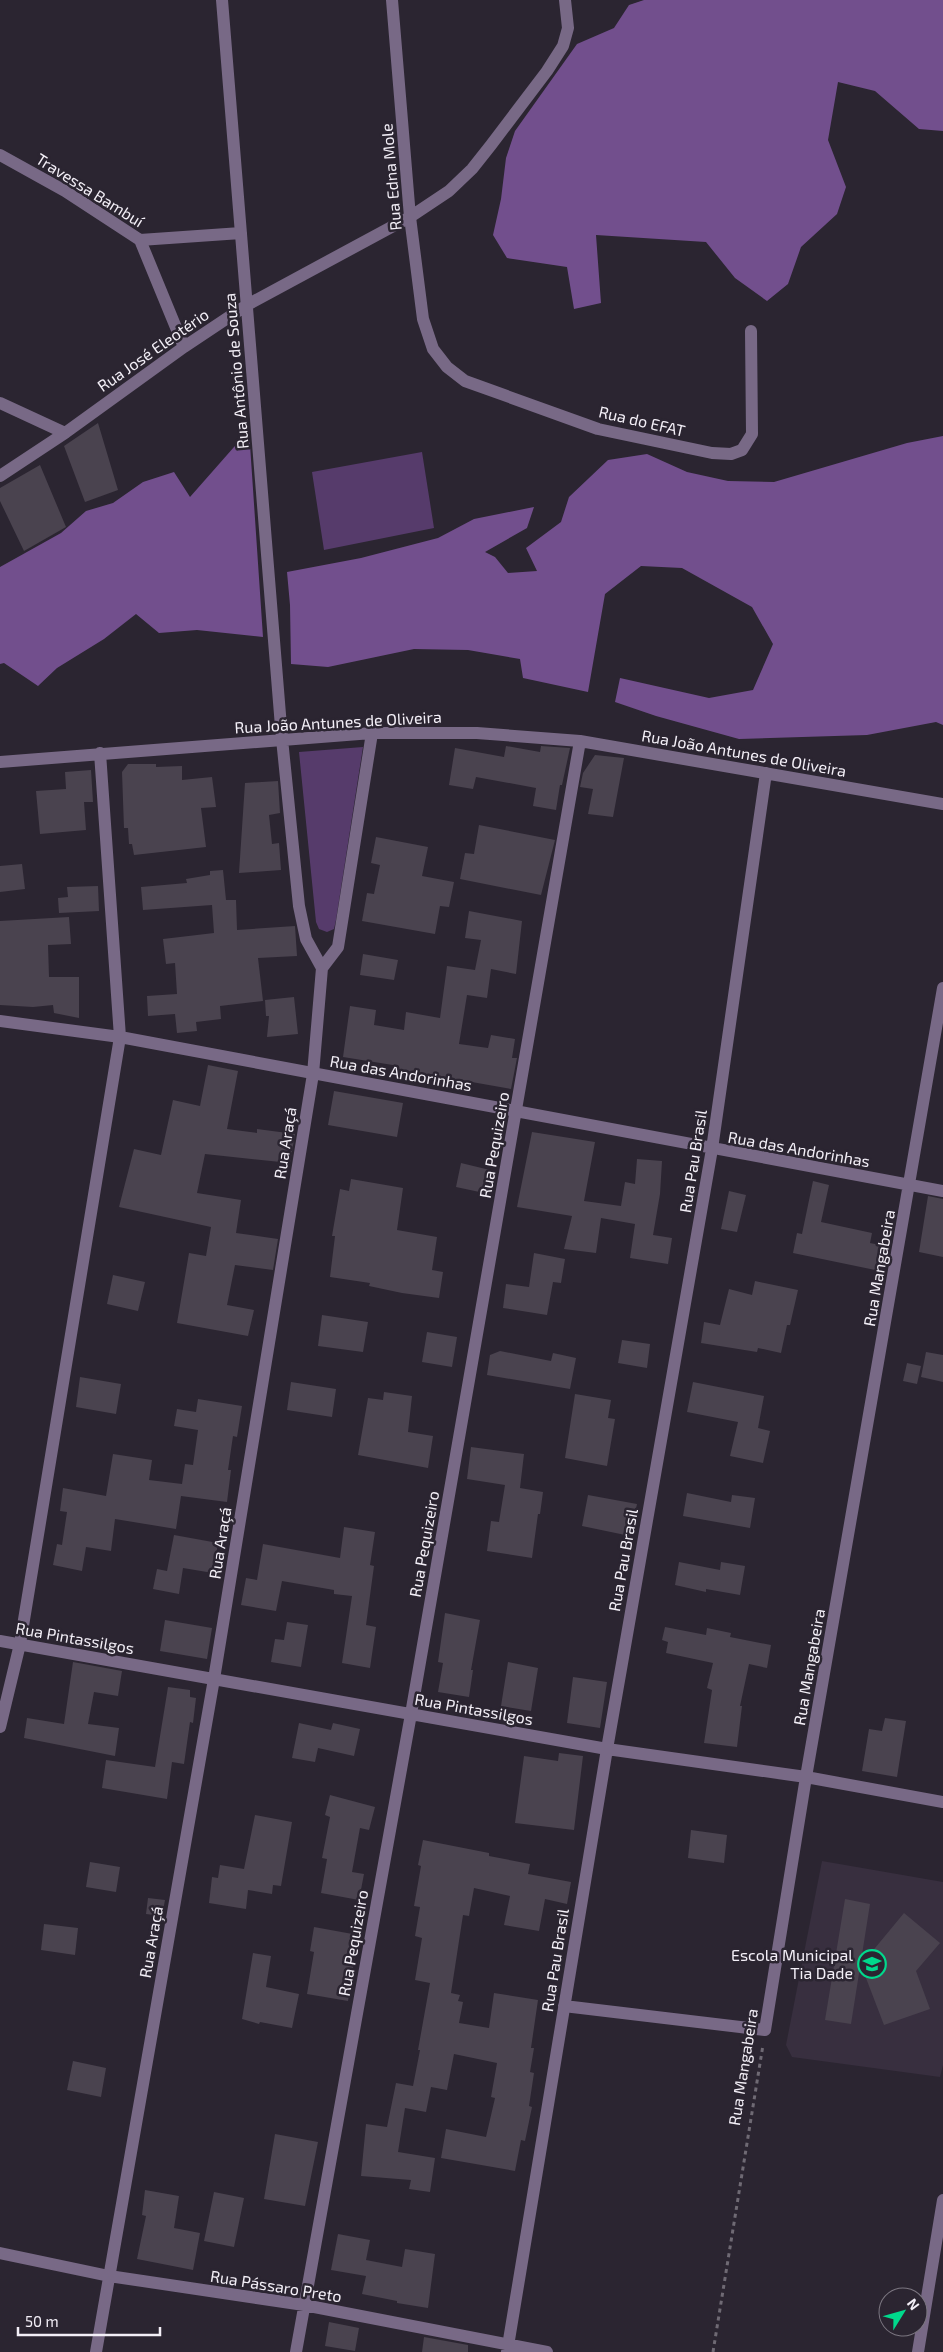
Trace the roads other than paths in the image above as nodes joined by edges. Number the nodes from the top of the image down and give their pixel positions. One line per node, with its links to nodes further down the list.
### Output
1 (222, 0): 6 (street, Rua Antônio de Souza)
2 (392, 0): 5 (street, Rua Edna Mole)
3 (565, 0): 5 (street, Rua José Eleotério)
4 (0, 155): 7 (street, Travessa Bambuí)
5 (410, 217): 8 (street, Rua José Eleotério); 11 (street, Rua Edna Mole)
6 (241, 233): 7 (street); 8 (street, Rua Antônio de Souza)
7 (140, 240): 10 (street, Travessa Bambuí)
8 (247, 305): 10 (street, Rua José Eleotério); 16 (street, Rua Antônio de Souza)
9 (752, 331): 11 (street, Rua do EFAT)
10 (184, 347): 13 (street, Rua José Eleotério)
11 (433, 349)
12 (0, 403): 13 (street)
13 (65, 433): 14 (street, Rua José Eleotério)
14 (0, 476)
15 (372, 733): 16 (street, Rua João Antunes de Oliveira); 17 (street, Rua João Antunes de Oliveira); 22 (street)
16 (282, 739): 18 (street, Rua João Antunes de Oliveira); 22 (street)
17 (580, 742): 20 (street, Rua João Antunes de Oliveira); 27 (street, Rua Pequizeiro)
18 (100, 754): 19 (street, Rua João Antunes de Oliveira); 25 (street)
19 (0, 762)
20 (766, 773): 21 (street, Rua João Antunes de Oliveira); 28 (street, Rua Pau Brasil)
21 (943, 804)
22 (322, 968): 26 (street, Rua Araçá)
23 (943, 988): 29 (street, Rua Mangabeira)
24 (0, 1021): 25 (street, Rua das Andorinhas)
25 (120, 1038): 26 (street, Rua das Andorinhas); 32 (street)
26 (313, 1074): 27 (street, Rua das Andorinhas); 33 (street, Rua Araçá)
27 (516, 1110): 28 (street, Rua das Andorinhas); 34 (street, Rua Pequizeiro)
28 (712, 1150): 29 (street, Rua das Andorinhas); 36 (street, Rua Pau Brasil)
29 (910, 1185): 30 (street, Rua das Andorinhas); 37 (street, Rua Mangabeira)
30 (943, 1191)
31 (0, 1641): 32 (street, Rua Pintassilgos)
32 (20, 1644): 33 (street, Rua Pintassilgos); 35 (street)
33 (214, 1679): 34 (street, Rua Pintassilgos); 42 (street, Rua Araçá)
34 (410, 1714): 36 (street, Rua Pintassilgos); 43 (street, Rua Pequizeiro)
35 (0, 1727)
36 (606, 1749): 37 (street, Rua Pintassilgos); 39 (street, Rua Pau Brasil)
37 (806, 1777): 38 (street, Rua Pintassilgos); 39 (street, Rua Mangabeira)
38 (943, 1802)
39 (564, 2006): 44 (street, Rua Pau Brasil)
40 (943, 2200): 48 (street)
41 (0, 2253): 42 (street, Rua Pássaro Preto)
42 (109, 2276): 43 (street, Rua Pássaro Preto); 45 (street, Rua Araçá)
43 (304, 2305): 44 (street, Rua Pássaro Preto); 46 (street, Rua Pequizeiro)
44 (507, 2348): 47 (street, Rua Pássaro Preto)
45 (96, 2352)
46 (296, 2352)
47 (547, 2352)
48 (918, 2352)

